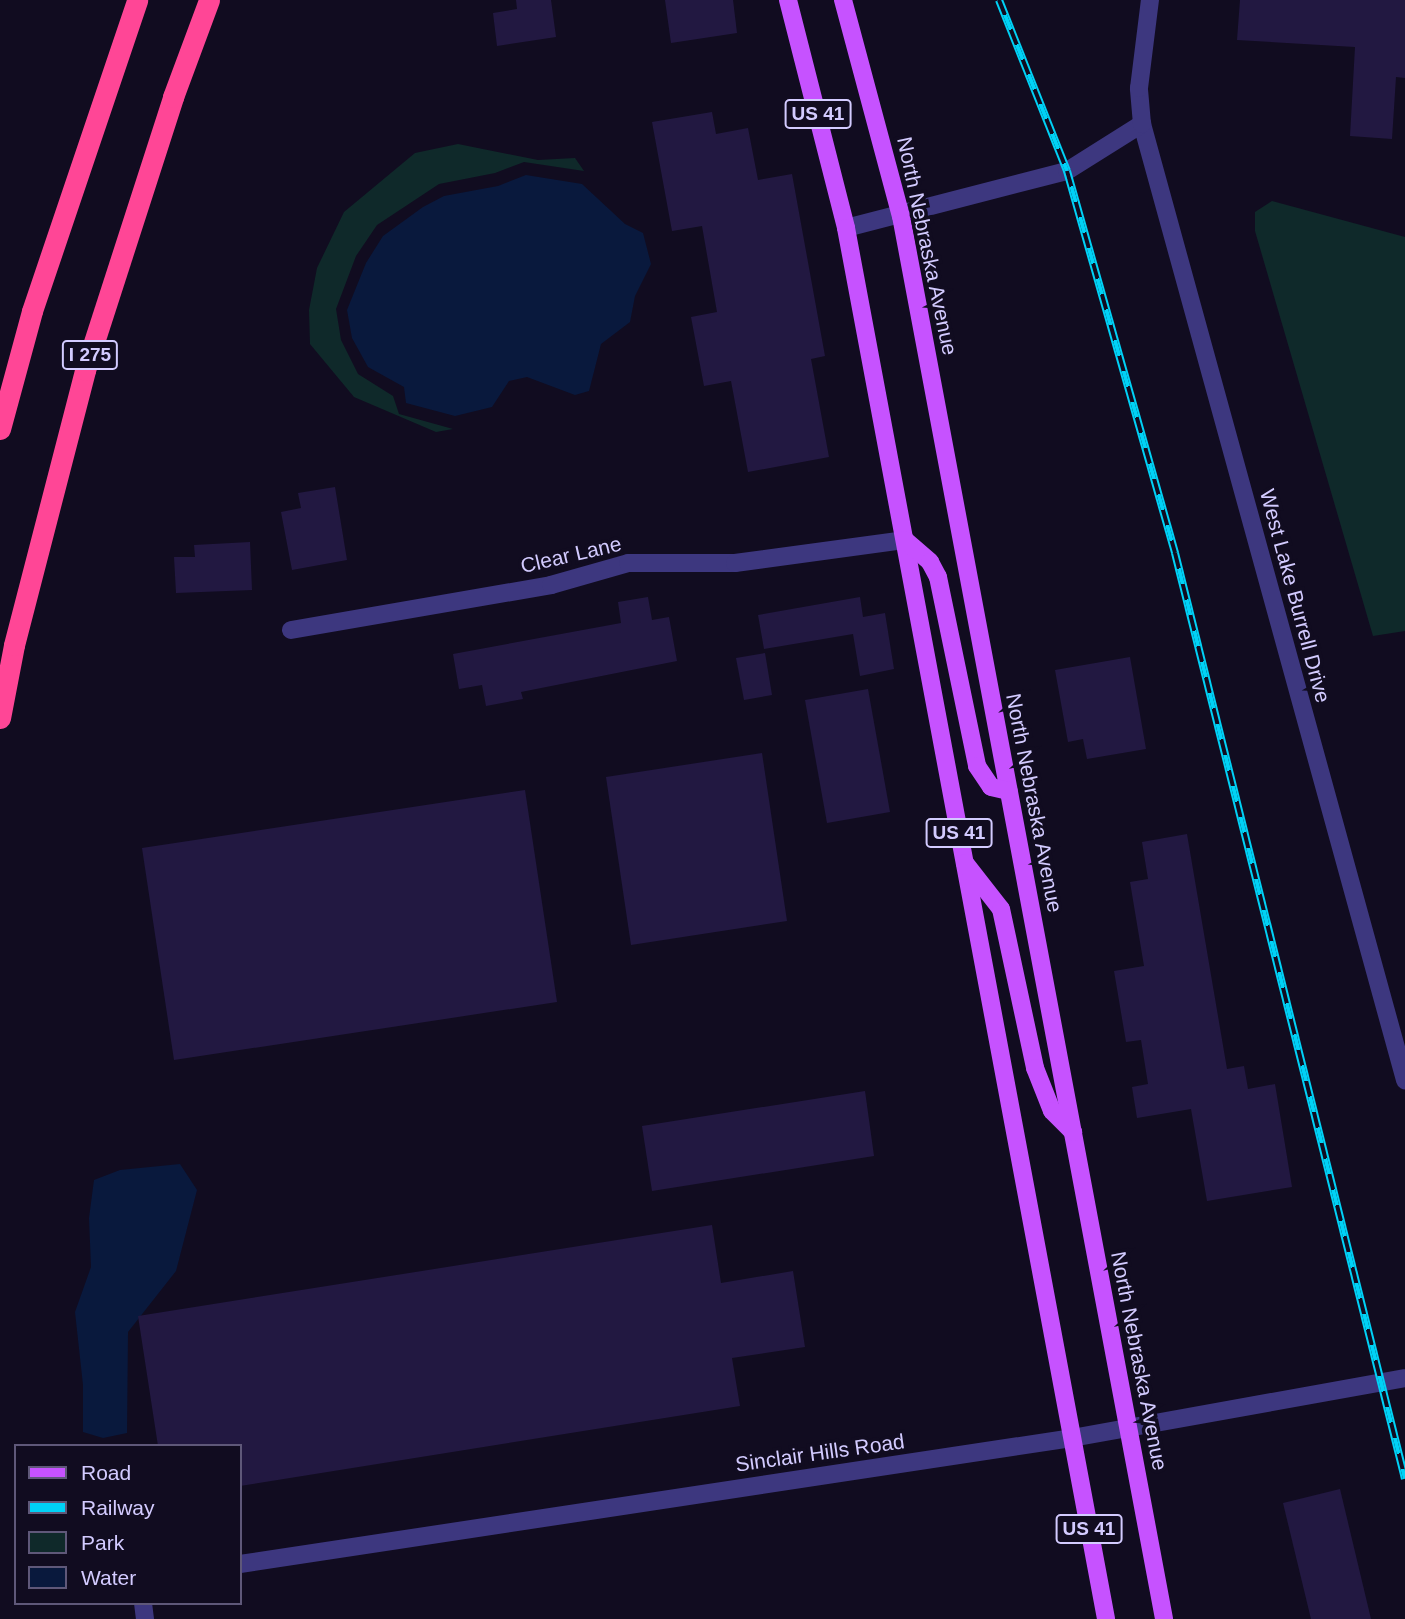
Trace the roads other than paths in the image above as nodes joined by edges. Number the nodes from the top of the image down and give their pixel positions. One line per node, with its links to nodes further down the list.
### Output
1 (137, 0): 9 (highway)
2 (209, 0): 12 (highway, I 275)
3 (788, 0): 8 (main road, US 41)
4 (843, 0): 7 (main road, North Nebraska Avenue / US 41)
5 (1150, 0): 6 (street, West Lake Burrell Drive)
6 (1142, 124): 7 (street); 15 (street, West Lake Burrell Drive)
7 (901, 216): 8 (street); 13 (main road, North Nebraska Avenue / US 41)
8 (846, 228): 10 (main road, US 41)
9 (0, 429)
10 (905, 540): 11 (street, Clear Lane); 13 (main road); 14 (main road, US 41)
11 (291, 629)
12 (0, 718)
13 (1009, 791): 16 (main road, North Nebraska Avenue / US 41)
14 (965, 862): 16 (main road); 19 (main road, US 41)
15 (1405, 1080)
16 (1073, 1132): 18 (main road, North Nebraska Avenue / US 41)
17 (1405, 1378): 18 (street, Sinclair Hills Road)
18 (1128, 1428): 19 (street, Sinclair Hills Road); 22 (main road, North Nebraska Avenue / US 41)
19 (1072, 1438): 20 (street, Sinclair Hills Road); 21 (main road, US 41)
20 (242, 1564)
21 (1106, 1619)
22 (1164, 1619)

